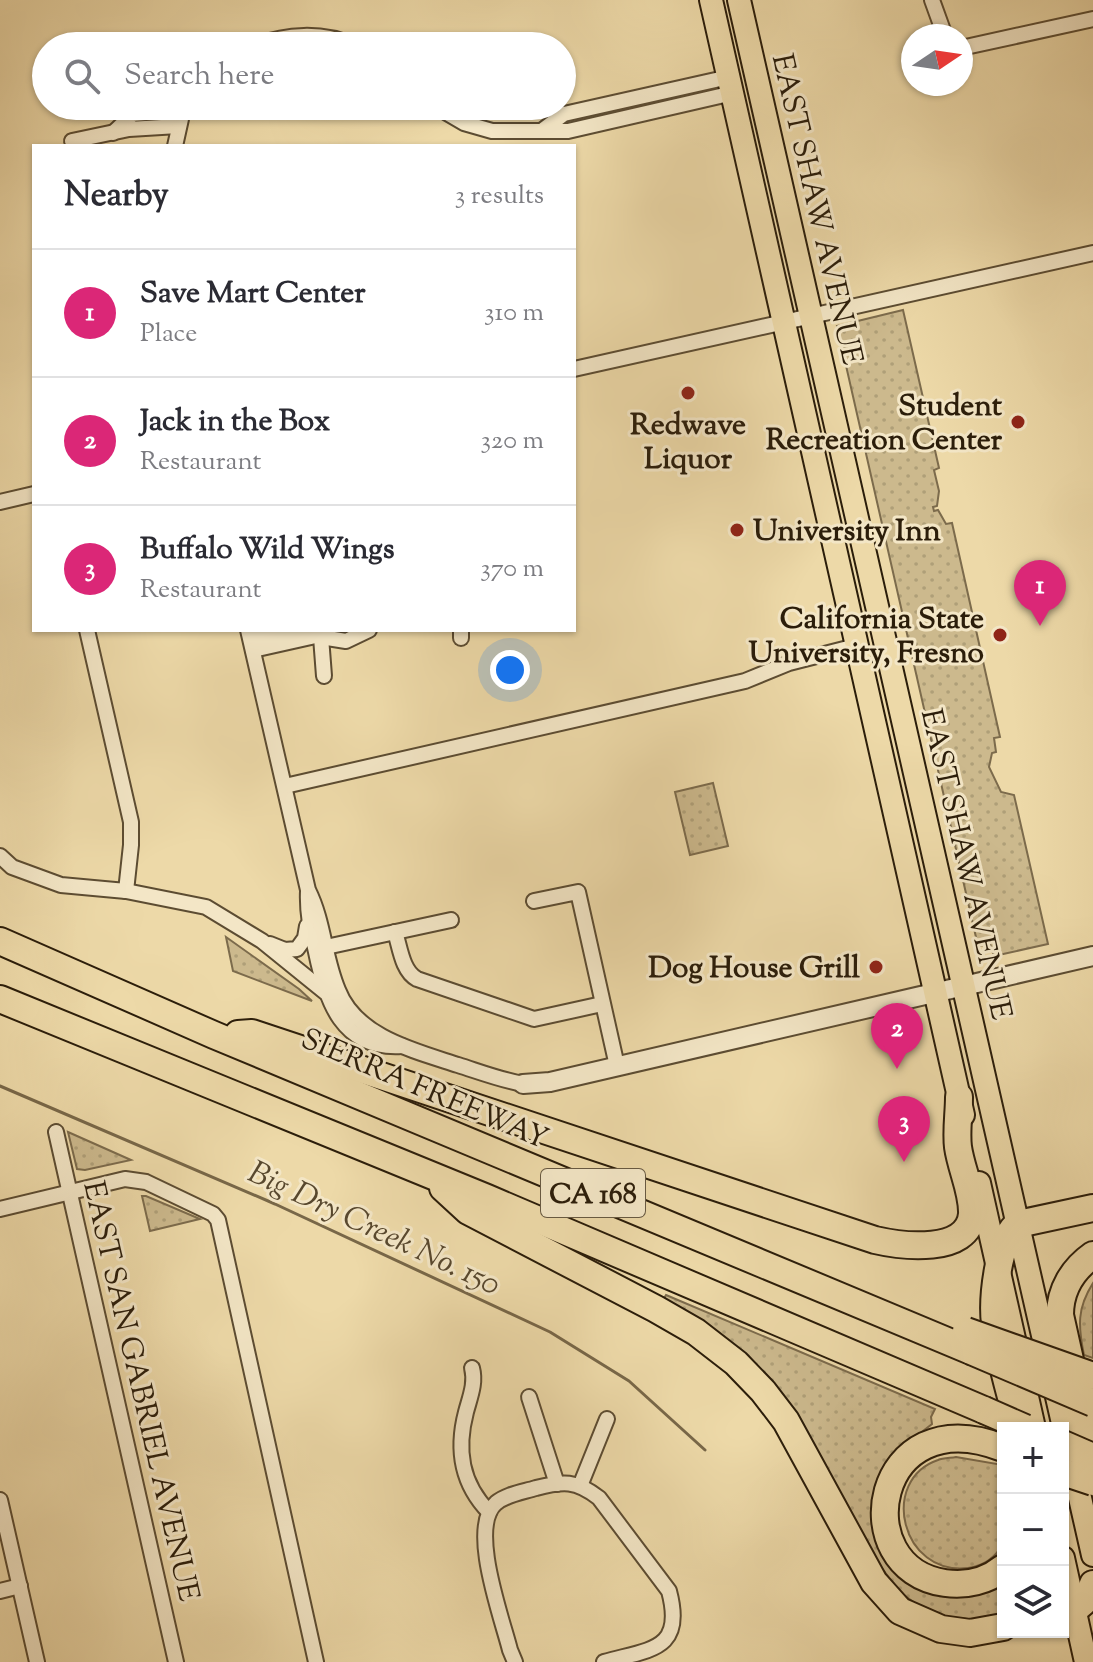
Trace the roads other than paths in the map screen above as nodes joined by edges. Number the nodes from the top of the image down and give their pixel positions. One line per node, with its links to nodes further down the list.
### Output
1 (711, 0): 7 (main road, EAST SHAW AVENUE)
2 (739, 0): 18 (main road, EAST SHAW AVENUE)
3 (932, 0): 5 (street)
4 (1093, 19): 6 (street)
5 (941, 24)
6 (973, 45)
7 (731, 85): 8 (street); 19 (main road, EAST SHAW AVENUE)
8 (576, 112)
9 (127, 120): 14 (street)
10 (181, 120): 13 (street)
11 (459, 120): 12 (street)
12 (556, 120)
13 (178, 126): 14 (street); 16 (street)
14 (113, 133): 15 (street)
15 (72, 141)
16 (175, 144)
17 (1093, 253): 18 (street)
18 (811, 314): 19 (street); 42 (main road, EAST SHAW AVENUE)
19 (784, 320): 20 (street); 28 (main road, EAST SHAW AVENUE)
20 (576, 369)
21 (32, 494): 22 (street)
22 (0, 502)
23 (87, 632): 33 (street)
24 (289, 632): 27 (street)
25 (365, 632): 26 (street)
26 (319, 634): 27 (street); 29 (street)
27 (251, 640): 30 (street)
28 (856, 646): 30 (street); 44 (main road, EAST SHAW AVENUE)
29 (324, 676)
30 (285, 786): 32 (street)
31 (1, 857): 33 (street)
32 (308, 890): 35 (street); 40 (street)
33 (126, 891): 39 (street)
34 (534, 901): 46 (street)
35 (307, 913): 39 (street); 43 (street)
36 (451, 920): 37 (street)
37 (395, 932): 40 (street); 46 (street)
38 (0, 941): 47 (highway, SIERRA FREEWAY / CA 168)
39 (262, 941): 43 (street)
40 (326, 947): 48 (street)
41 (1093, 956): 42 (street)
42 (965, 985): 44 (street); 57 (main road, EAST SHAW AVENUE)
43 (325, 992): 48 (street)
44 (934, 993): 49 (street); 51 (main road, EAST SHAW AVENUE)
45 (0, 999): 53 (highway, CA 168)
46 (602, 1004): 49 (street)
47 (214, 1035): 51 (highway); 60 (highway, SIERRA FREEWAY / CA 168)
48 (402, 1046): 50 (street)
49 (617, 1066): 50 (street)
50 (523, 1084)
51 (959, 1097): 59 (main road, EAST SHAW AVENUE)
52 (56, 1132): 54 (street, EAST SAN GABRIEL AVENUE)
53 (428, 1175): 66 (highway, CA 168, bridge); 84 (highway)
54 (70, 1193): 56 (street); 86 (street, EAST SAN GABRIEL AVENUE); 87 (street)
55 (1093, 1208): 57 (highway)
56 (0, 1209)
57 (1018, 1224): 59 (highway); 78 (main road, EAST SHAW AVENUE)
58 (1093, 1255): 71 (highway)
59 (998, 1269): 67 (highway); 68 (main road, EAST SHAW AVENUE)
60 (969, 1341): 62 (highway, bridge); 64 (highway, SIERRA FREEWAY / CA 168, bridge)
61 (472, 1368): 77 (street)
62 (1093, 1376)
63 (529, 1397): 74 (street)
64 (1093, 1403)
65 (607, 1419): 75 (street)
66 (1011, 1422)
67 (1018, 1422)
68 (1033, 1422)
69 (997, 1446): 79 (highway)
70 (1069, 1447): 71 (highway, bridge)
71 (1093, 1460)
72 (1069, 1474): 73 (highway, bridge)
73 (1093, 1482)
74 (557, 1484): 75 (street); 77 (street)
75 (580, 1486): 89 (street)
76 (0, 1500): 81 (street)
77 (489, 1512): 88 (street)
78 (1093, 1555)
79 (997, 1571)
80 (1093, 1584): 83 (highway)
81 (20, 1586): 82 (street); 85 (street)
82 (0, 1591)
83 (1069, 1612): 90 (main road)
84 (997, 1628)
85 (37, 1662)
86 (176, 1662)
87 (316, 1662)
88 (515, 1662)
89 (604, 1662)
90 (1086, 1662)

